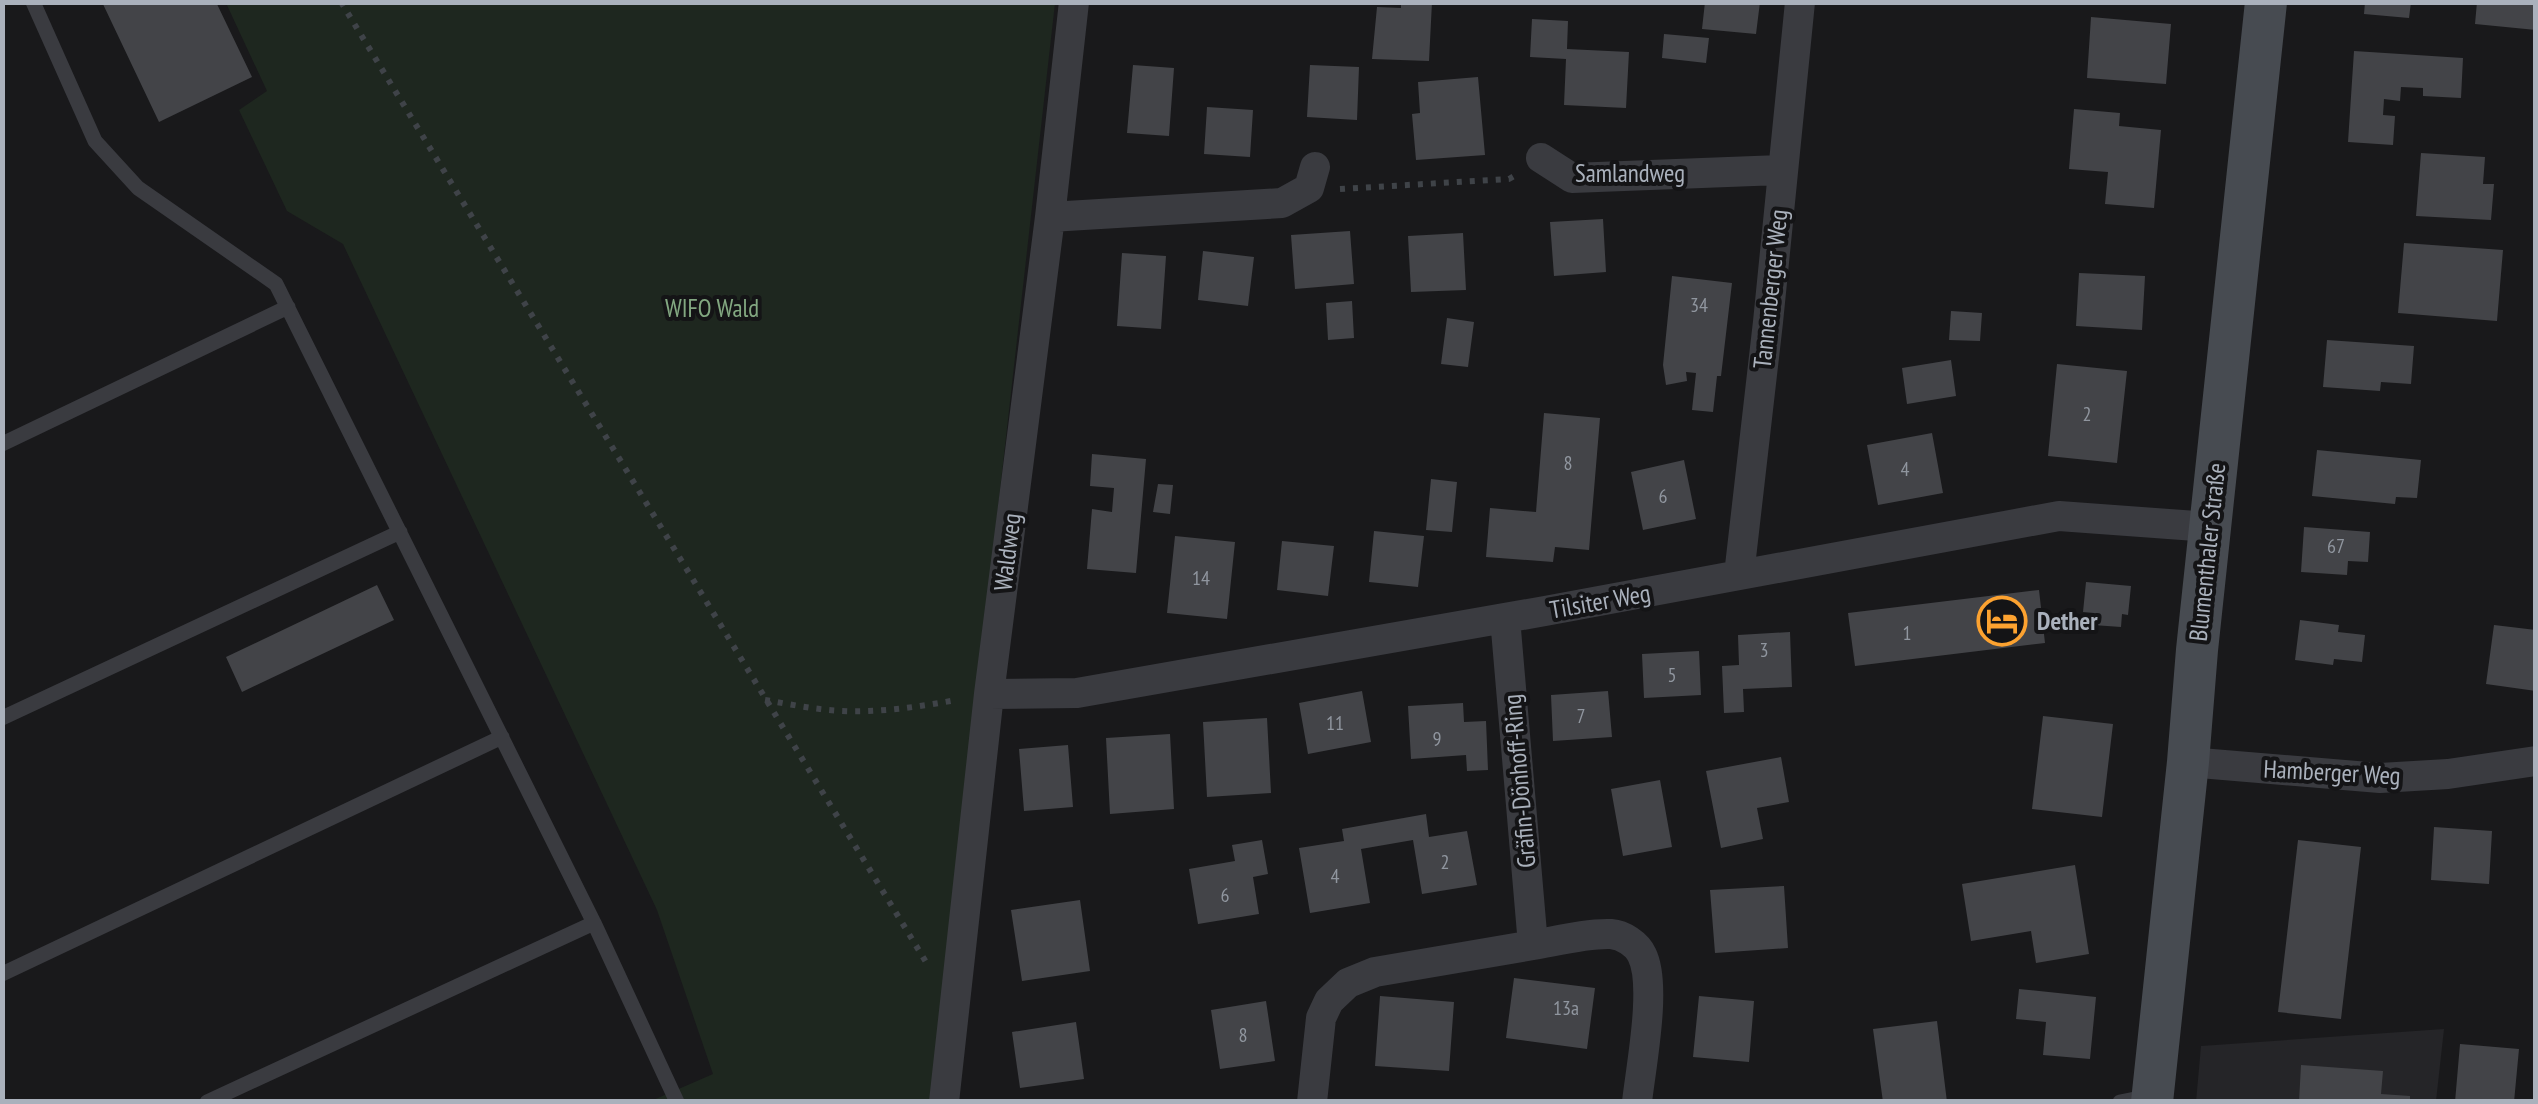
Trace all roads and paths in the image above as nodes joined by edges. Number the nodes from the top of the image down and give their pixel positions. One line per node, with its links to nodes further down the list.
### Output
1 (32, 2): 10 (lane)
2 (341, 2): 17 (path)
3 (1074, 2): 9 (street, Waldweg)
4 (1800, 2): 7 (street, Tannenberger Weg)
5 (2266, 2): 12 (main road, Blumenthaler Straße)
6 (1542, 158): 7 (street, Samlandweg); 8 (path, Samlandweg)
7 (1782, 170): 14 (street, Tannenberger Weg)
8 (1312, 178): 9 (street)
9 (1050, 217): 16 (street, Waldweg)
10 (288, 308): 11 (lane); 13 (lane)
11 (2, 444)
12 (2210, 527): 14 (street, Tilsiter Weg); 21 (main road, Blumenthaler Straße)
13 (400, 532): 18 (lane); 19 (lane)
14 (1740, 575): 15 (street, Tilsiter Weg)
15 (1505, 618): 16 (street, Tilsiter Weg); 23 (street, Gräfin-Dönhoff-Ring)
16 (989, 694): 17 (path); 25 (street, Waldweg)
17 (764, 700): 25 (path)
18 (2, 718)
19 (502, 737): 22 (lane); 24 (lane)
20 (2536, 761): 21 (street, Hamberger Weg)
21 (2188, 762): 26 (main road, Blumenthaler Straße)
22 (594, 923): 27 (lane); 28 (lane)
23 (1534, 944): 30 (street); 31 (street)
24 (2, 974)
25 (954, 1008): 29 (street, Waldweg)
26 (2141, 1100)
27 (207, 1102)
28 (677, 1102)
29 (944, 1102)
30 (1312, 1102)
31 (1637, 1102)

